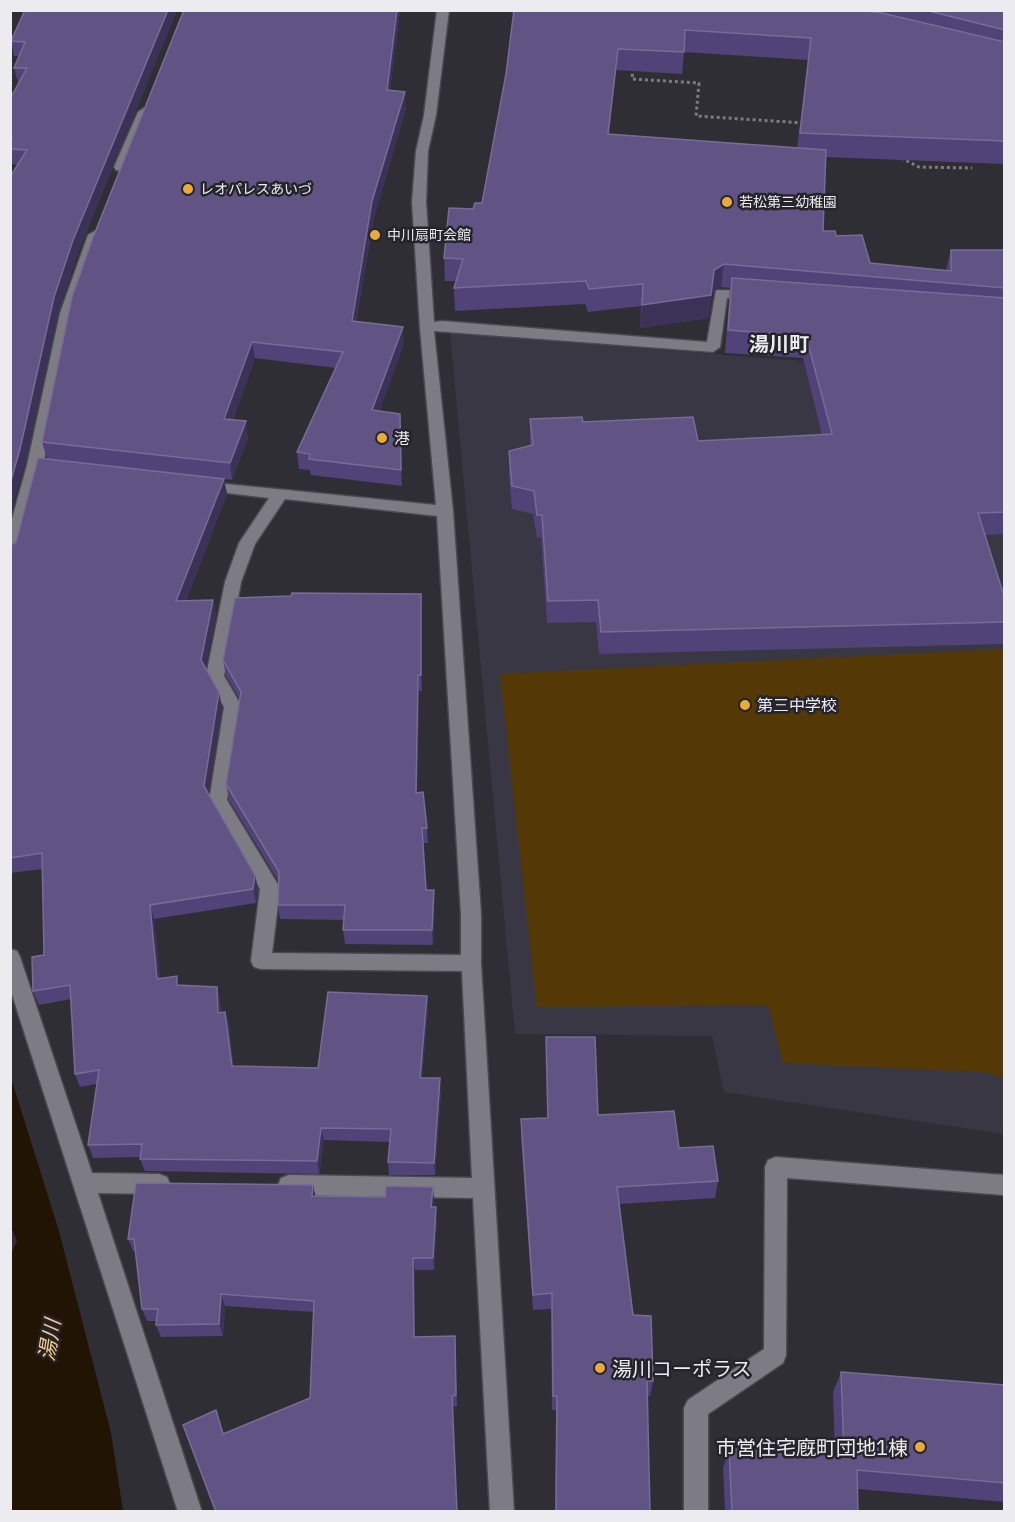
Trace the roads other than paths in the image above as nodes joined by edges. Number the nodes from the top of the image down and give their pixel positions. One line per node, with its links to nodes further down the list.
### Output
1 (443, 10): 6 (street)
2 (150, 96): 3 (street)
3 (116, 182)
4 (99, 224): 10 (street)
5 (769, 296): 6 (street)
6 (428, 328): 9 (street)
7 (187, 483): 8 (street)
8 (280, 494): 9 (street); 12 (street)
9 (445, 511): 12 (street)
10 (10, 557)
11 (10, 957): 13 (street)
12 (471, 963): 17 (street)
13 (86, 1183): 14 (street); 18 (street)
14 (180, 1184)
15 (274, 1185): 17 (street)
16 (1005, 1185): 20 (street)
17 (485, 1188): 19 (street)
18 (190, 1512)
19 (502, 1512)
20 (696, 1512)

